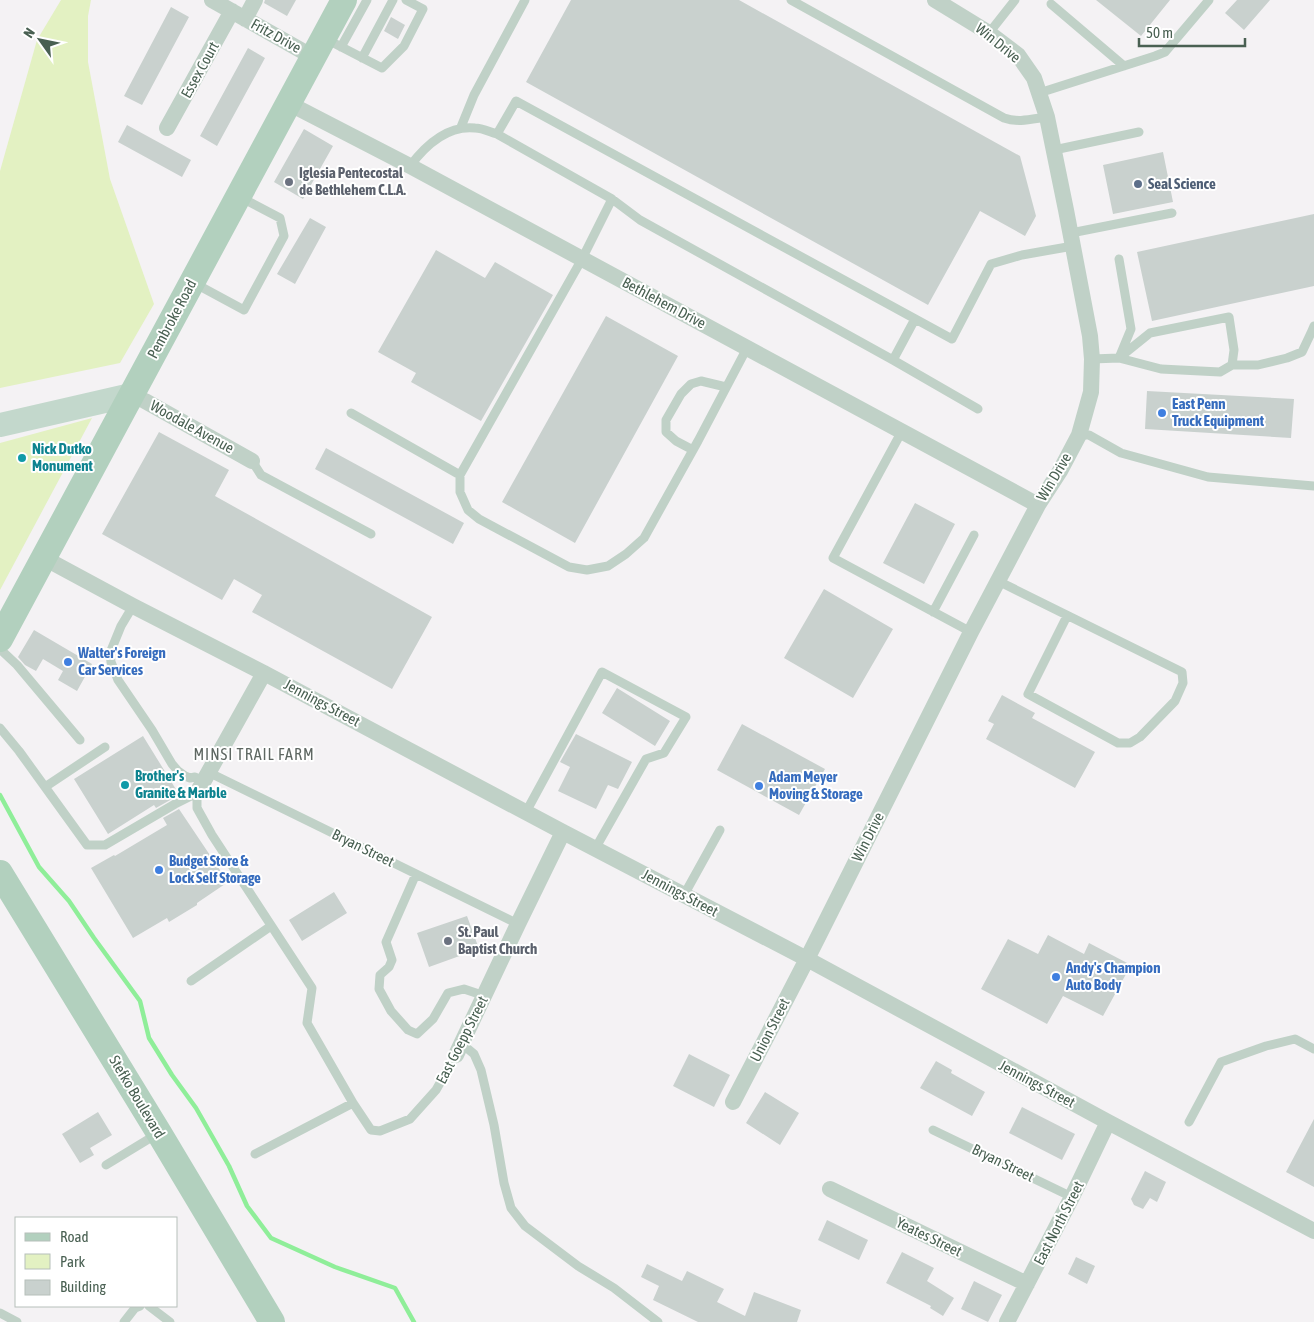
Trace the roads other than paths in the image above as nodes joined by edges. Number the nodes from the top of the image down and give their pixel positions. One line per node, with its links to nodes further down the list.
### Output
1 (212, 0): 13 (street, Fritz Drive)
2 (255, 0): 13 (street, Essex Court)
3 (344, 0): 15 (main road, Pembroke Road)
4 (367, 0): 15 (lane)
5 (393, 0): 16 (lane)
6 (406, 0): 16 (lane)
7 (525, 0): 21 (lane)
8 (790, 0): 20 (lane)
9 (935, 0): 14 (street, Win Drive)
10 (1015, 0): 14 (lane)
11 (1209, 0): 17 (lane)
12 (1051, 4): 17 (lane)
13 (238, 15): 15 (street, Fritz Drive); 22 (street, Essex Court)
14 (989, 33): 18 (street, Win Drive)
15 (326, 48): 16 (lane); 19 (main road, Pembroke Road)
16 (362, 58)
17 (1124, 66): 18 (lane)
18 (1039, 93): 20 (street, Win Drive)
19 (288, 102): 26 (street, Bethlehem Drive); 27 (main road, Pembroke Road)
20 (1047, 117): 25 (street, Win Drive)
21 (461, 127): 24 (lane); 26 (lane)
22 (167, 128)
23 (1139, 132): 25 (lane)
24 (497, 134): 28 (lane); 34 (lane)
25 (1054, 150): 30 (street, Win Drive)
26 (410, 166): 31 (street, Bethlehem Drive)
27 (238, 196): 33 (main road, Pembroke Road); 33 (lane)
28 (612, 199): 31 (lane); 39 (lane)
29 (1172, 213): 30 (lane)
30 (1072, 239): 34 (lane); 38 (street, Win Drive)
31 (582, 259): 36 (street, Bethlehem Drive); 50 (lane)
32 (1119, 259): 37 (lane)
33 (192, 282): 42 (main road, Pembroke Road)
34 (915, 319): 39 (lane)
35 (1314, 326): 40 (lane)
36 (747, 348): 41 (lane); 46 (street, Bethlehem Drive)
37 (1118, 358): 38 (lane); 40 (lane); 40 (lane)
38 (1092, 359): 47 (street, Win Drive)
39 (893, 360): 43 (lane)
40 (1232, 365)
41 (726, 388): 48 (lane); 48 (lane)
42 (131, 395): 45 (street); 49 (street, Woodale Avenue); 55 (main road, Pembroke Road)
43 (978, 409)
44 (350, 413): 50 (lane)
45 (0, 425)
46 (902, 431): 52 (street, Bethlehem Drive); 58 (lane)
47 (1079, 435): 51 (lane); 52 (street, Win Drive)
48 (693, 450): 50 (lane)
49 (252, 461): 53 (lane)
50 (460, 475)
51 (1314, 486)
52 (1038, 505): 56 (street, Win Drive)
53 (370, 534)
54 (974, 535): 58 (lane)
55 (44, 558): 57 (street, Jennings Street); 61 (main road, Pembroke Road)
56 (998, 581): 59 (lane); 60 (street, Win Drive)
57 (133, 606): 63 (street, Jennings Street); 67 (lane, Bryan Street)
58 (933, 612): 60 (lane)
59 (1067, 616): 59 (lane)
60 (971, 632): 78 (street, Win Drive)
61 (0, 639)
62 (0, 649): 65 (lane)
63 (264, 673): 67 (street); 69 (street, Jennings Street)
64 (0, 728): 68 (lane)
65 (80, 740)
66 (105, 747): 68 (lane)
67 (203, 782): 68 (lane); 74 (lane, Bryan Street); 77 (lane)
68 (45, 787)
69 (526, 812): 71 (street, Jennings Street); 72 (lane)
70 (720, 830): 75 (lane)
71 (564, 832): 72 (street, Jennings Street); 76 (street, East Goepp Street)
72 (596, 848): 75 (street, Jennings Street)
73 (0, 873): 88 (main road, Stefko Boulevard)
74 (416, 874): 76 (lane, Bryan Street); 80 (lane)
75 (684, 894): 78 (street, Jennings Street)
76 (518, 924): 80 (street, East Goepp Street)
77 (271, 926): 79 (lane); 84 (lane, East Goepp Street)
78 (807, 959): 83 (street, Union Street); 85 (street, Jennings Street)
79 (191, 981)
80 (484, 996): 82 (street, East Goepp Street)
81 (1314, 1049): 86 (lane)
82 (459, 1050): 84 (lane, East Goepp Street); 102 (lane)
83 (733, 1102)
84 (354, 1103): 89 (lane)
85 (1108, 1122): 92 (street, East North Street); 93 (street, Jennings Street)
86 (1189, 1122)
87 (933, 1130): 92 (lane, Bryan Street)
88 (159, 1133): 90 (lane); 101 (main road, Stefko Boulevard)
89 (255, 1154)
90 (106, 1165)
91 (830, 1189): 94 (street, Yeates Street)
92 (1072, 1197): 94 (street, East North Street)
93 (1314, 1231)
94 (1027, 1284): 103 (street, East North Street)
95 (138, 1307): 99 (lane)
96 (150, 1307): 100 (lane)
97 (0, 1313): 98 (lane)
98 (17, 1322)
99 (124, 1322)
100 (170, 1322)
101 (272, 1322)
102 (658, 1322)
103 (1008, 1322)

